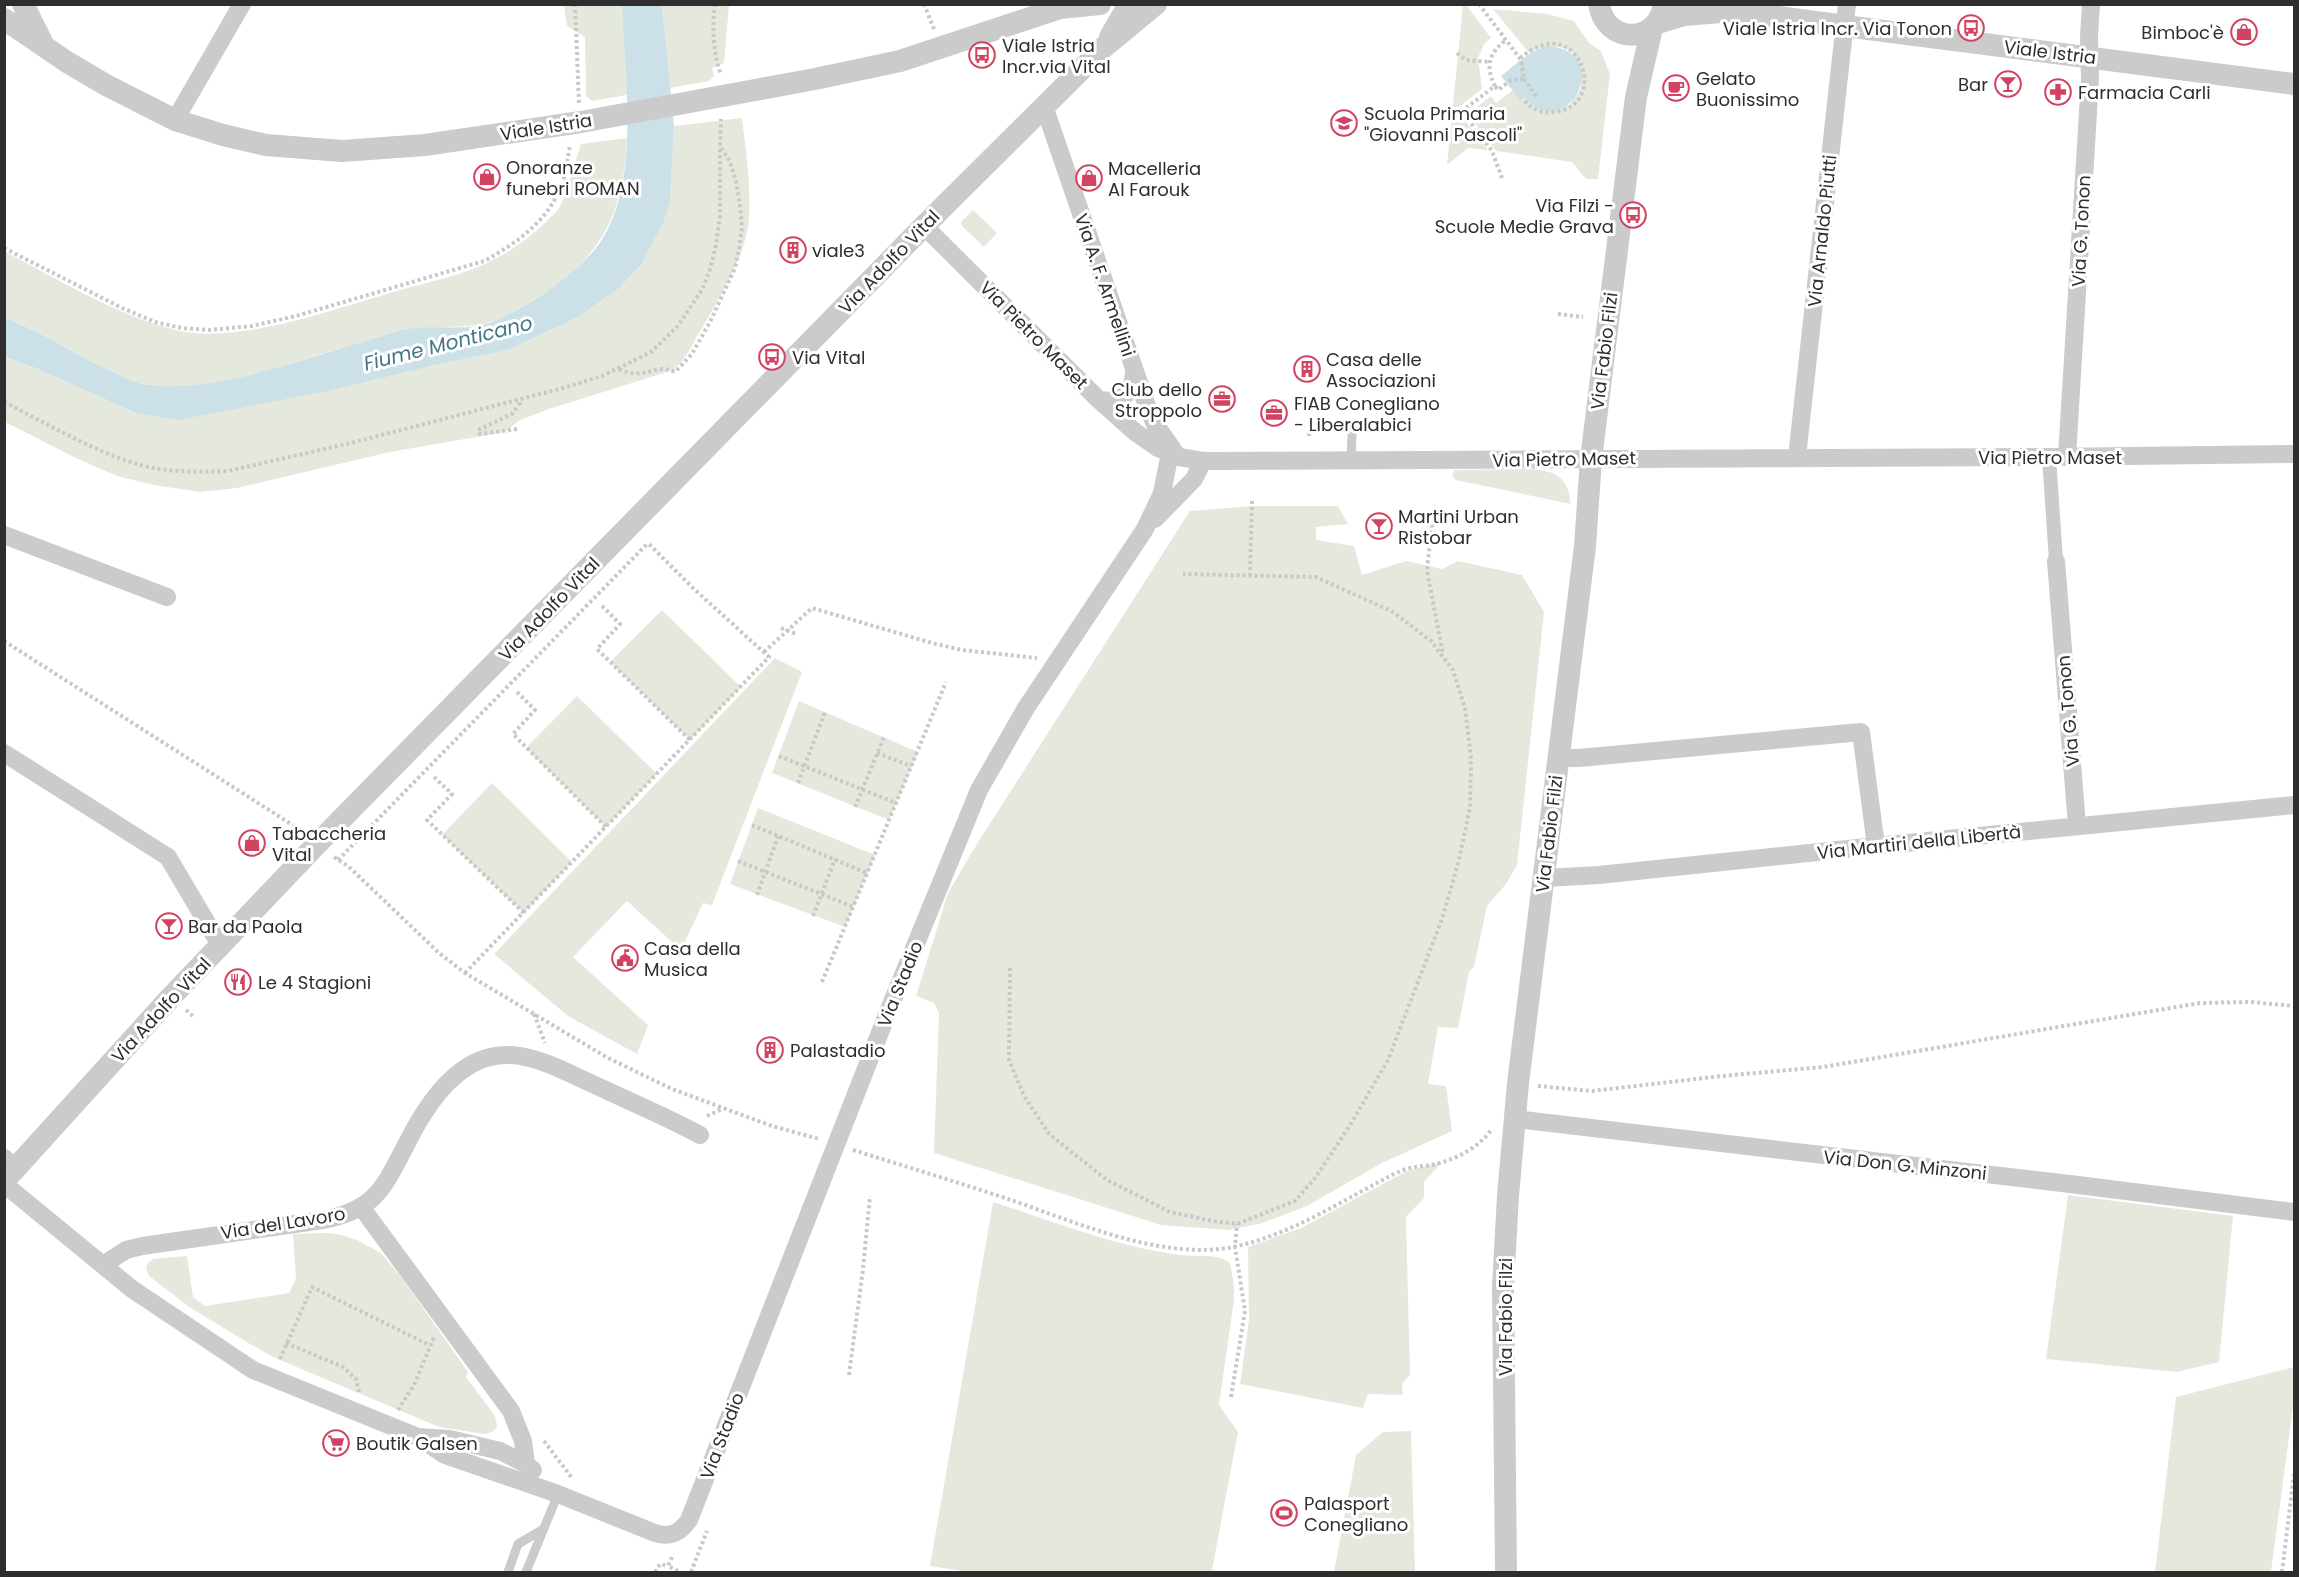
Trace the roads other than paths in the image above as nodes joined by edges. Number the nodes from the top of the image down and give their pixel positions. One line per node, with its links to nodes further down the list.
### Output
1 (9, 4): 11 (street)
2 (23, 4): 16 (street, Viale Istria)
3 (242, 4): 22 (street)
4 (1100, 4): 8 (street, Viale Istria)
5 (1129, 4): 17 (street, Via Adolfo Vital)
6 (1156, 4): 17 (street, Via Adolfo Vital)
7 (2091, 4): 18 (street, Via G. Tonon)
8 (1062, 6): 17 (street); 22 (street, Viale Istria)
9 (1594, 8): 15 (street, Via Fabio Filzi)
10 (1725, 8): 12 (street, Viale Istria); 14 (street, Viale Istria)
11 (4, 9)
12 (1846, 15): 18 (street, Viale Istria); 29 (street, Via Arnaldo Piutti)
13 (4, 19): 16 (street, Viale Istria)
14 (1658, 19): 15 (street, Viale Istria); 20 (street, Via Fabio Filzi)
15 (1617, 32): 20 (street, Via Fabio Filzi)
16 (42, 44): 22 (street, Viale Istria)
17 (1104, 47): 21 (street, Via Adolfo Vital)
18 (2089, 57): 19 (street, Viale Istria); 30 (street, Via G. Tonon)
19 (2295, 84)
20 (1636, 97): 31 (street, Via Fabio Filzi)
21 (1044, 106): 23 (street, Via Adolfo Vital); 24 (street, Via A. F. Armellini)
22 (175, 120)
23 (924, 226): 25 (street, Via Pietro Maset); 44 (street, Via Adolfo Vital)
24 (1134, 372): 25 (street); 28 (street, Via A. F. Armellini)
25 (1099, 400): 28 (street, Via Pietro Maset)
26 (1352, 434): 32 (lane)
27 (2295, 454): 30 (street, Via Pietro Maset)
28 (1175, 455): 33 (street, Via Pietro Maset); 34 (street, Via Stadio)
29 (1797, 457): 30 (street, Via Pietro Maset); 31 (street, Via Pietro Maset)
30 (2058, 457): 36 (street)
31 (1591, 459): 32 (street, Via Pietro Maset); 39 (street, Via Fabio Filzi)
32 (1351, 460): 33 (street, Via Pietro Maset)
33 (1203, 461): 34 (street, Via Stadio)
34 (1145, 529): 53 (street, Via Stadio)
35 (4, 535): 37 (street)
36 (2056, 561): 41 (street, Via G. Tonon)
37 (167, 597)
38 (4, 753): 44 (street)
39 (1559, 758): 42 (street); 43 (street, Via Fabio Filzi)
40 (2295, 805): 41 (street, Via Martiri della Libertà)
41 (2077, 826): 42 (street, Via Martiri della Libertà)
42 (1876, 846): 43 (street, Via Martiri della Libertà)
43 (1544, 878): 45 (street, Via Fabio Filzi)
44 (220, 945): 47 (street, Via Adolfo Vital)
45 (1515, 1119): 49 (street, Via Don G. Minzoni); 57 (street, Via Fabio Filzi)
46 (700, 1135): 48 (street, Via del Lavoro)
47 (7, 1173): 50 (street)
48 (362, 1208): 50 (street, Via del Lavoro); 52 (street)
49 (2295, 1212)
50 (103, 1265): 51 (street)
51 (418, 1437): 52 (street); 53 (street)
52 (526, 1464): 53 (street)
53 (558, 1494): 54 (lane)
54 (542, 1530): 55 (lane); 56 (lane)
55 (508, 1572)
56 (526, 1572)
57 (1506, 1572)

